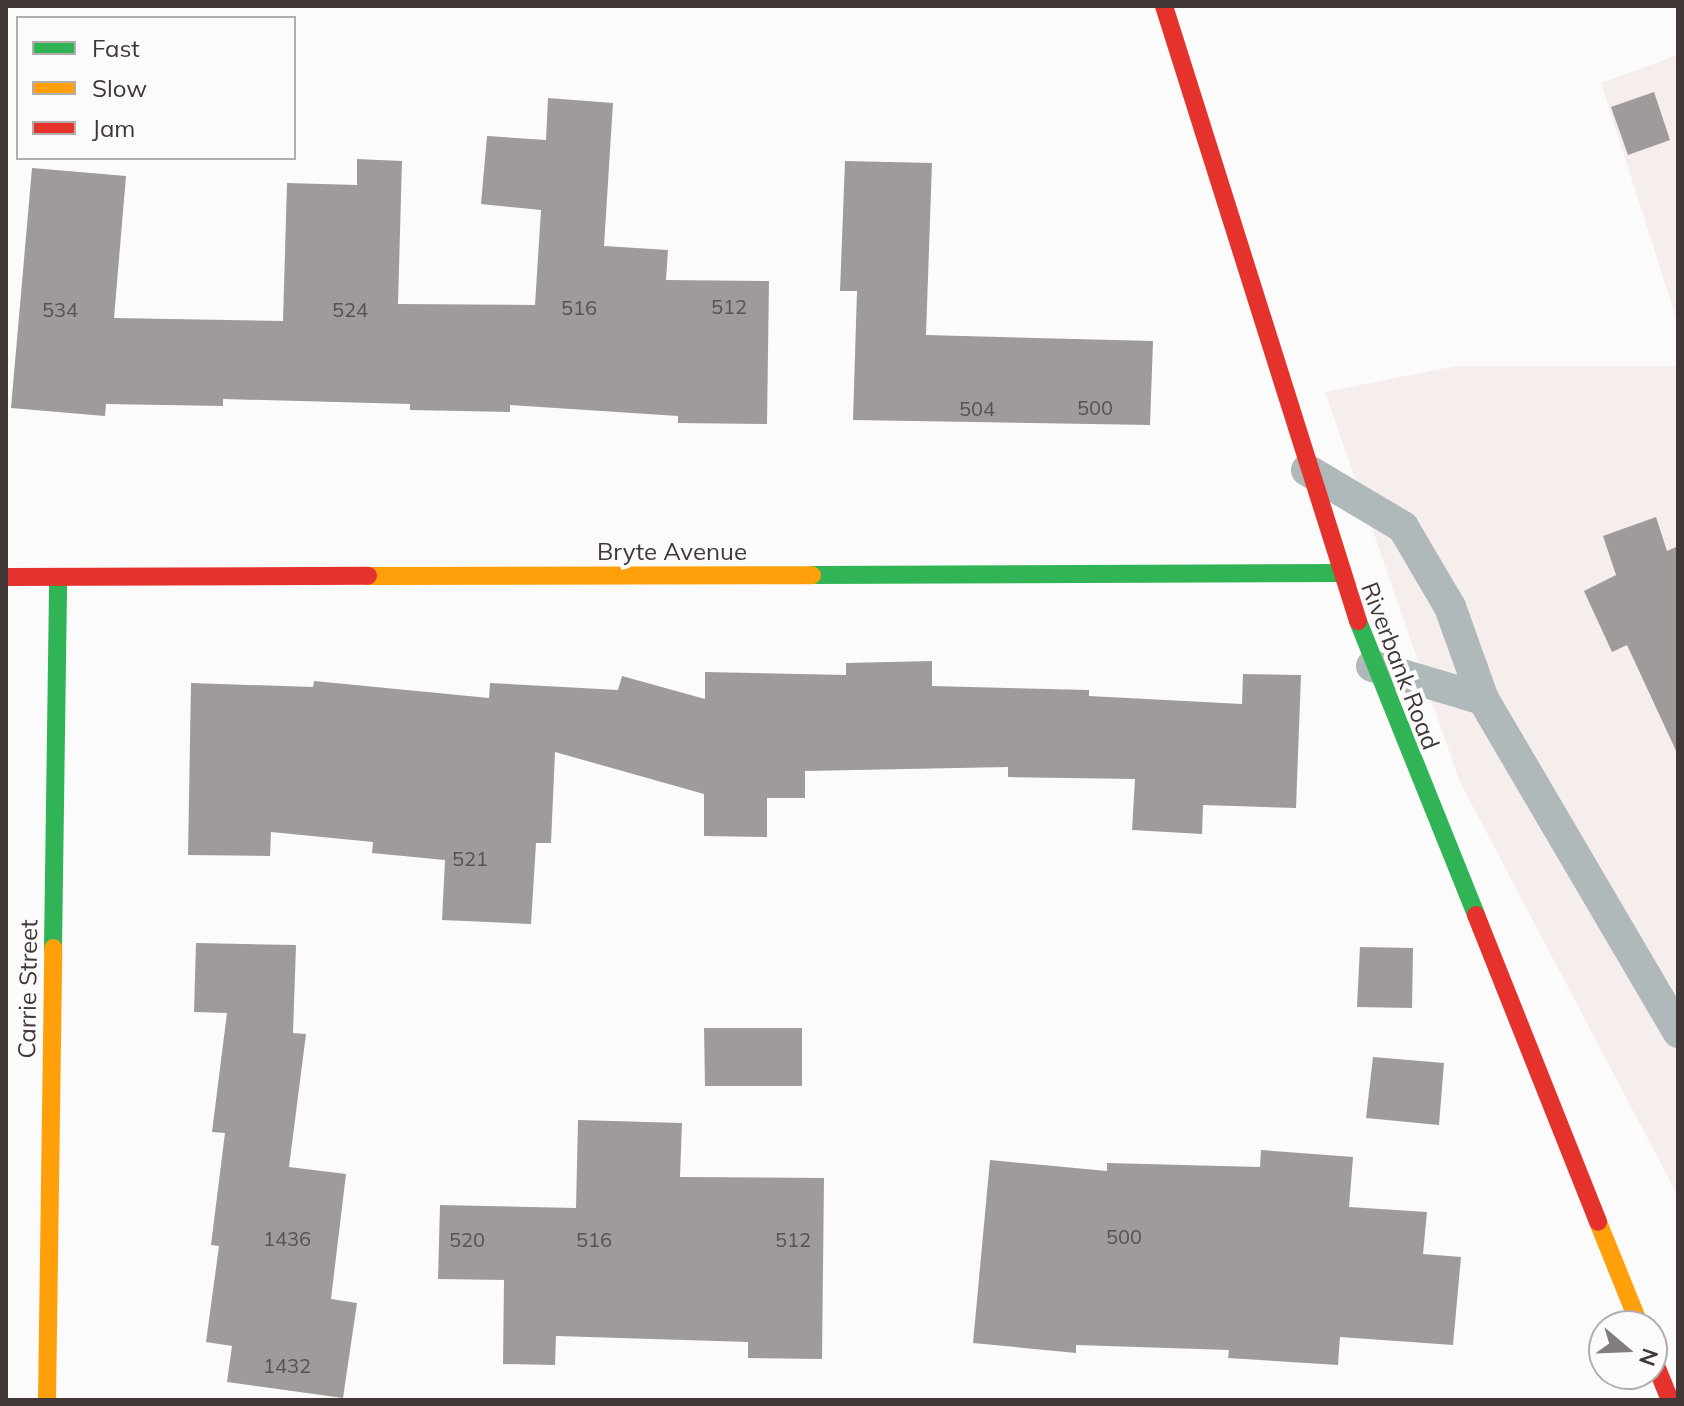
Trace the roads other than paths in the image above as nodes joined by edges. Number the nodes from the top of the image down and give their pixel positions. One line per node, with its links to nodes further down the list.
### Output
1 (1164, 6): 2 (street, Riverbank Road)
2 (1307, 470): 3 (street, Riverbank Road); 7 (lane)
3 (1339, 573): 5 (street, Bryte Avenue); 6 (street, Riverbank Road)
4 (6, 577): 5 (street, Bryte Avenue)
5 (58, 579): 10 (street, Carrie Street)
6 (1372, 666): 7 (lane); 9 (street, Riverbank Road)
7 (1483, 699): 8 (lane)
8 (1678, 1032)
9 (1634, 1310)
10 (47, 1400)

